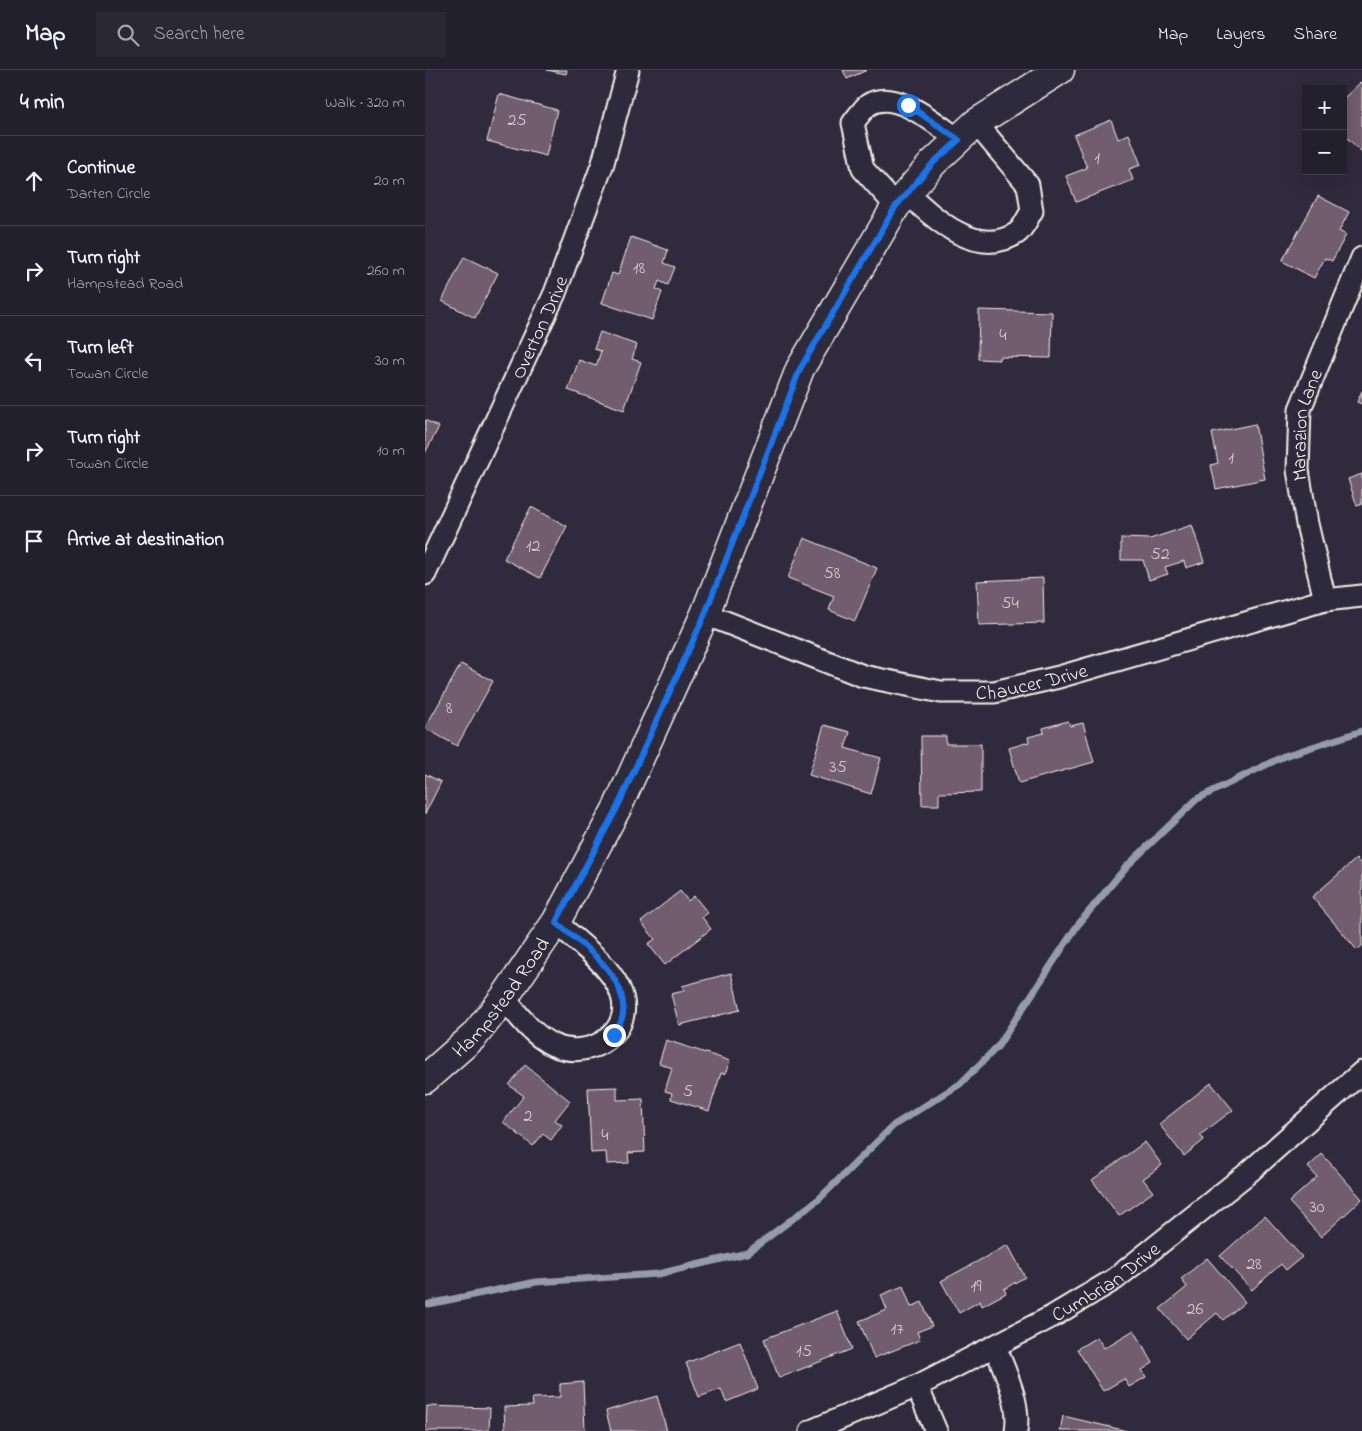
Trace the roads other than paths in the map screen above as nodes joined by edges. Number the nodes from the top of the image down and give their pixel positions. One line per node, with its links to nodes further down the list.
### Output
1 (628, 70): 6 (street, Overton Drive)
2 (1060, 70): 3 (street, Hampstead Road)
3 (968, 131): 4 (street, Hampstead Road); 4 (street); 4 (street)
4 (901, 200): 9 (street, Hampstead Road)
5 (1362, 258): 8 (street, Marazion Lane)
6 (425, 574)
7 (1362, 596): 8 (street, Chaucer Drive)
8 (1325, 600): 9 (street, Chaucer Drive)
9 (705, 614): 10 (street, Hampstead Road)
10 (556, 922): 11 (street, Hampstead Road); 11 (street)
11 (504, 998): 13 (street, Hampstead Road)
12 (1362, 1072): 14 (street, Cumbrian Drive)
13 (425, 1079)
14 (995, 1346): 15 (street, Cumbrian Drive); 18 (street)
15 (917, 1386): 16 (street, Cumbrian Drive); 17 (street)
16 (811, 1431)
17 (936, 1431)
18 (1015, 1431)

